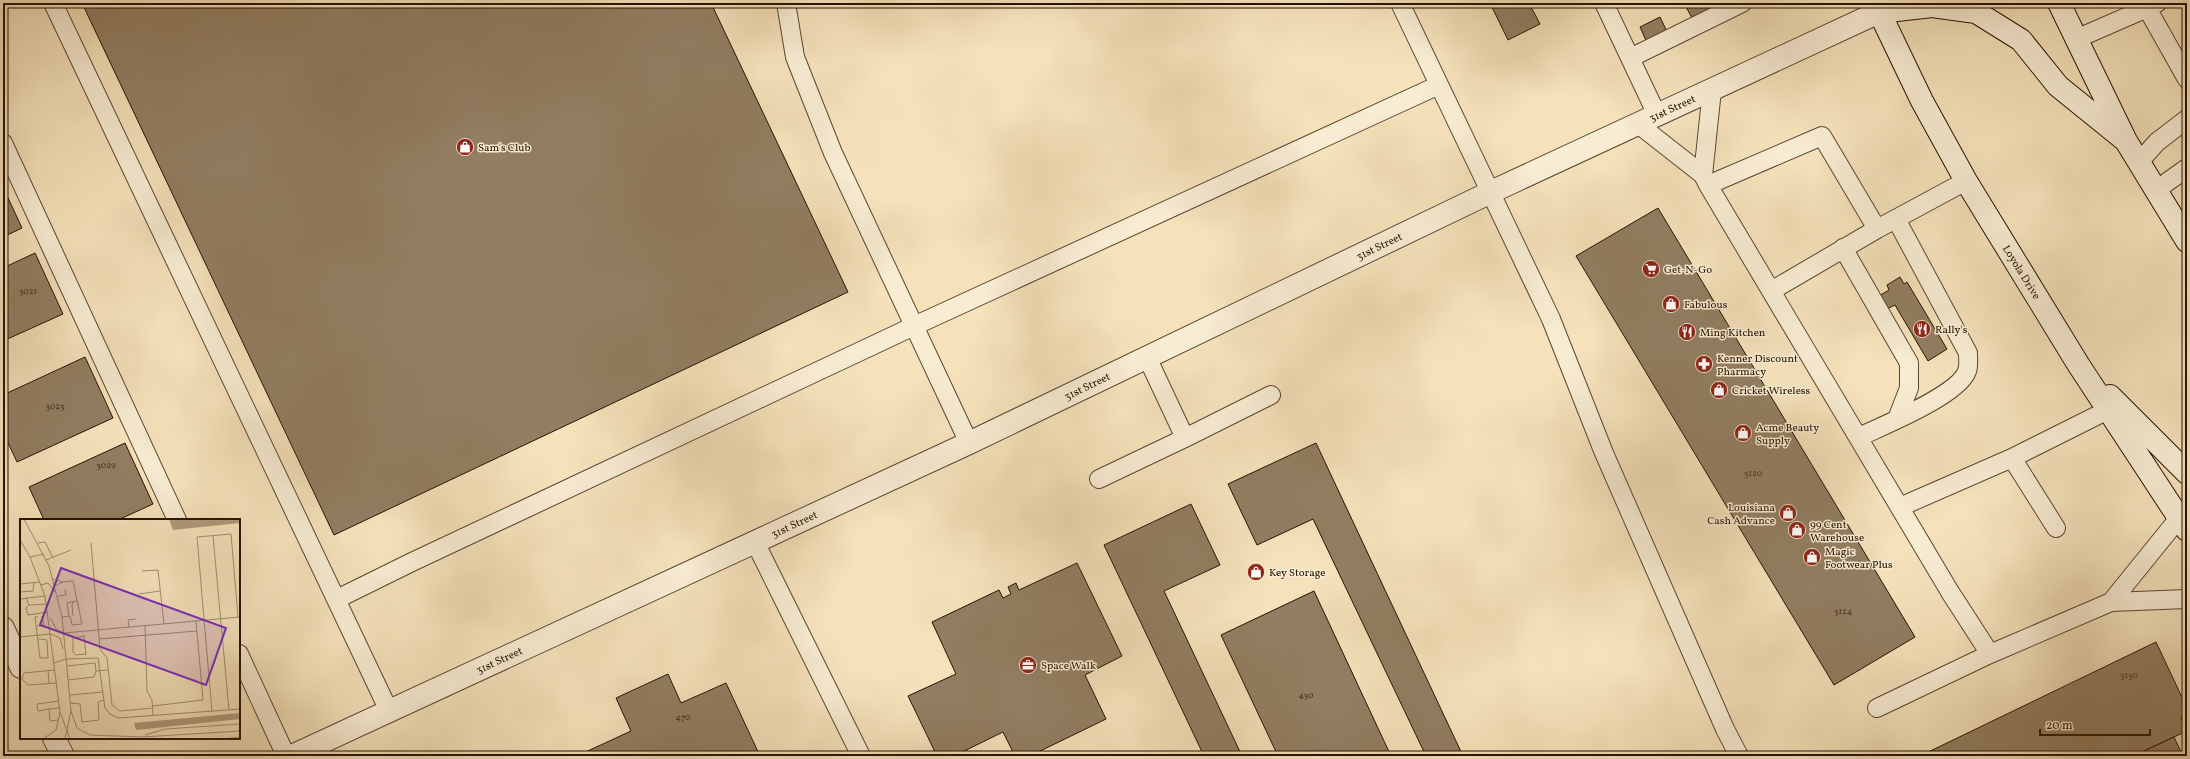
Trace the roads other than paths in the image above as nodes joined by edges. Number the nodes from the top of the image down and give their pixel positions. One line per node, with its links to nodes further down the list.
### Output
1 (53, 3): 47 (lane)
2 (786, 3): 30 (lane)
3 (1400, 3): 12 (lane)
4 (1604, 3): 10 (lane)
5 (1742, 3): 10 (lane)
6 (2059, 3): 9 (street)
7 (2152, 6): 9 (lane); 11 (lane)
8 (1877, 8): 13 (street, 31st Street); 17 (street, 31st Street); 22 (street, Loyola Drive)
9 (2076, 39): 17 (street)
10 (1630, 58): 14 (lane)
11 (2187, 79)
12 (1439, 85): 24 (lane); 30 (lane)
13 (1712, 90): 14 (street, 31st Street); 21 (lane)
14 (1658, 115): 16 (street, 31st Street)
15 (2187, 119): 19 (lane)
16 (1638, 124): 21 (lane); 24 (street, 31st Street)
17 (2126, 141): 19 (street)
18 (3, 143): 43 (lane)
19 (2139, 162): 23 (street)
20 (2187, 168): 23 (lane)
21 (1706, 180): 26 (lane); 29 (lane)
22 (1966, 181): 25 (lane); 32 (street, Loyola Drive)
23 (2156, 190): 27 (street)
24 (1490, 192): 31 (street, 31st Street); 61 (lane)
25 (1896, 219): 26 (lane); 35 (lane)
26 (1877, 229): 28 (lane)
27 (2187, 241)
28 (1843, 248): 29 (lane); 35 (lane)
29 (1771, 291): 36 (lane)
30 (914, 326): 38 (lane); 47 (lane)
31 (1147, 357): 37 (lane); 38 (street, 31st Street)
32 (2078, 364): 34 (street, Loyola Drive); 40 (street)
33 (1271, 395): 37 (lane)
34 (2108, 410): 39 (lane); 44 (street, Loyola Drive)
35 (1897, 419): 36 (lane)
36 (1859, 437): 42 (lane)
37 (1185, 438): 41 (lane)
38 (969, 443): 46 (street, 31st Street)
39 (2012, 458): 42 (lane); 45 (lane)
40 (2187, 474)
41 (1099, 479)
42 (1900, 507): 51 (lane)
43 (177, 519)
44 (2183, 524): 49 (lane)
45 (2056, 528)
46 (754, 542): 55 (street, 31st Street); 60 (lane)
47 (337, 599): 55 (lane)
48 (2187, 599): 49 (lane)
49 (2111, 602): 51 (lane)
50 (3, 628): 53 (street)
51 (1990, 654): 54 (lane)
52 (240, 656): 58 (lane)
53 (20, 665)
54 (1877, 708)
55 (390, 711): 59 (street, 31st Street)
56 (54, 739): 57 (street)
57 (63, 756)
58 (286, 756)
59 (292, 756)
60 (862, 756)
61 (1739, 756)

